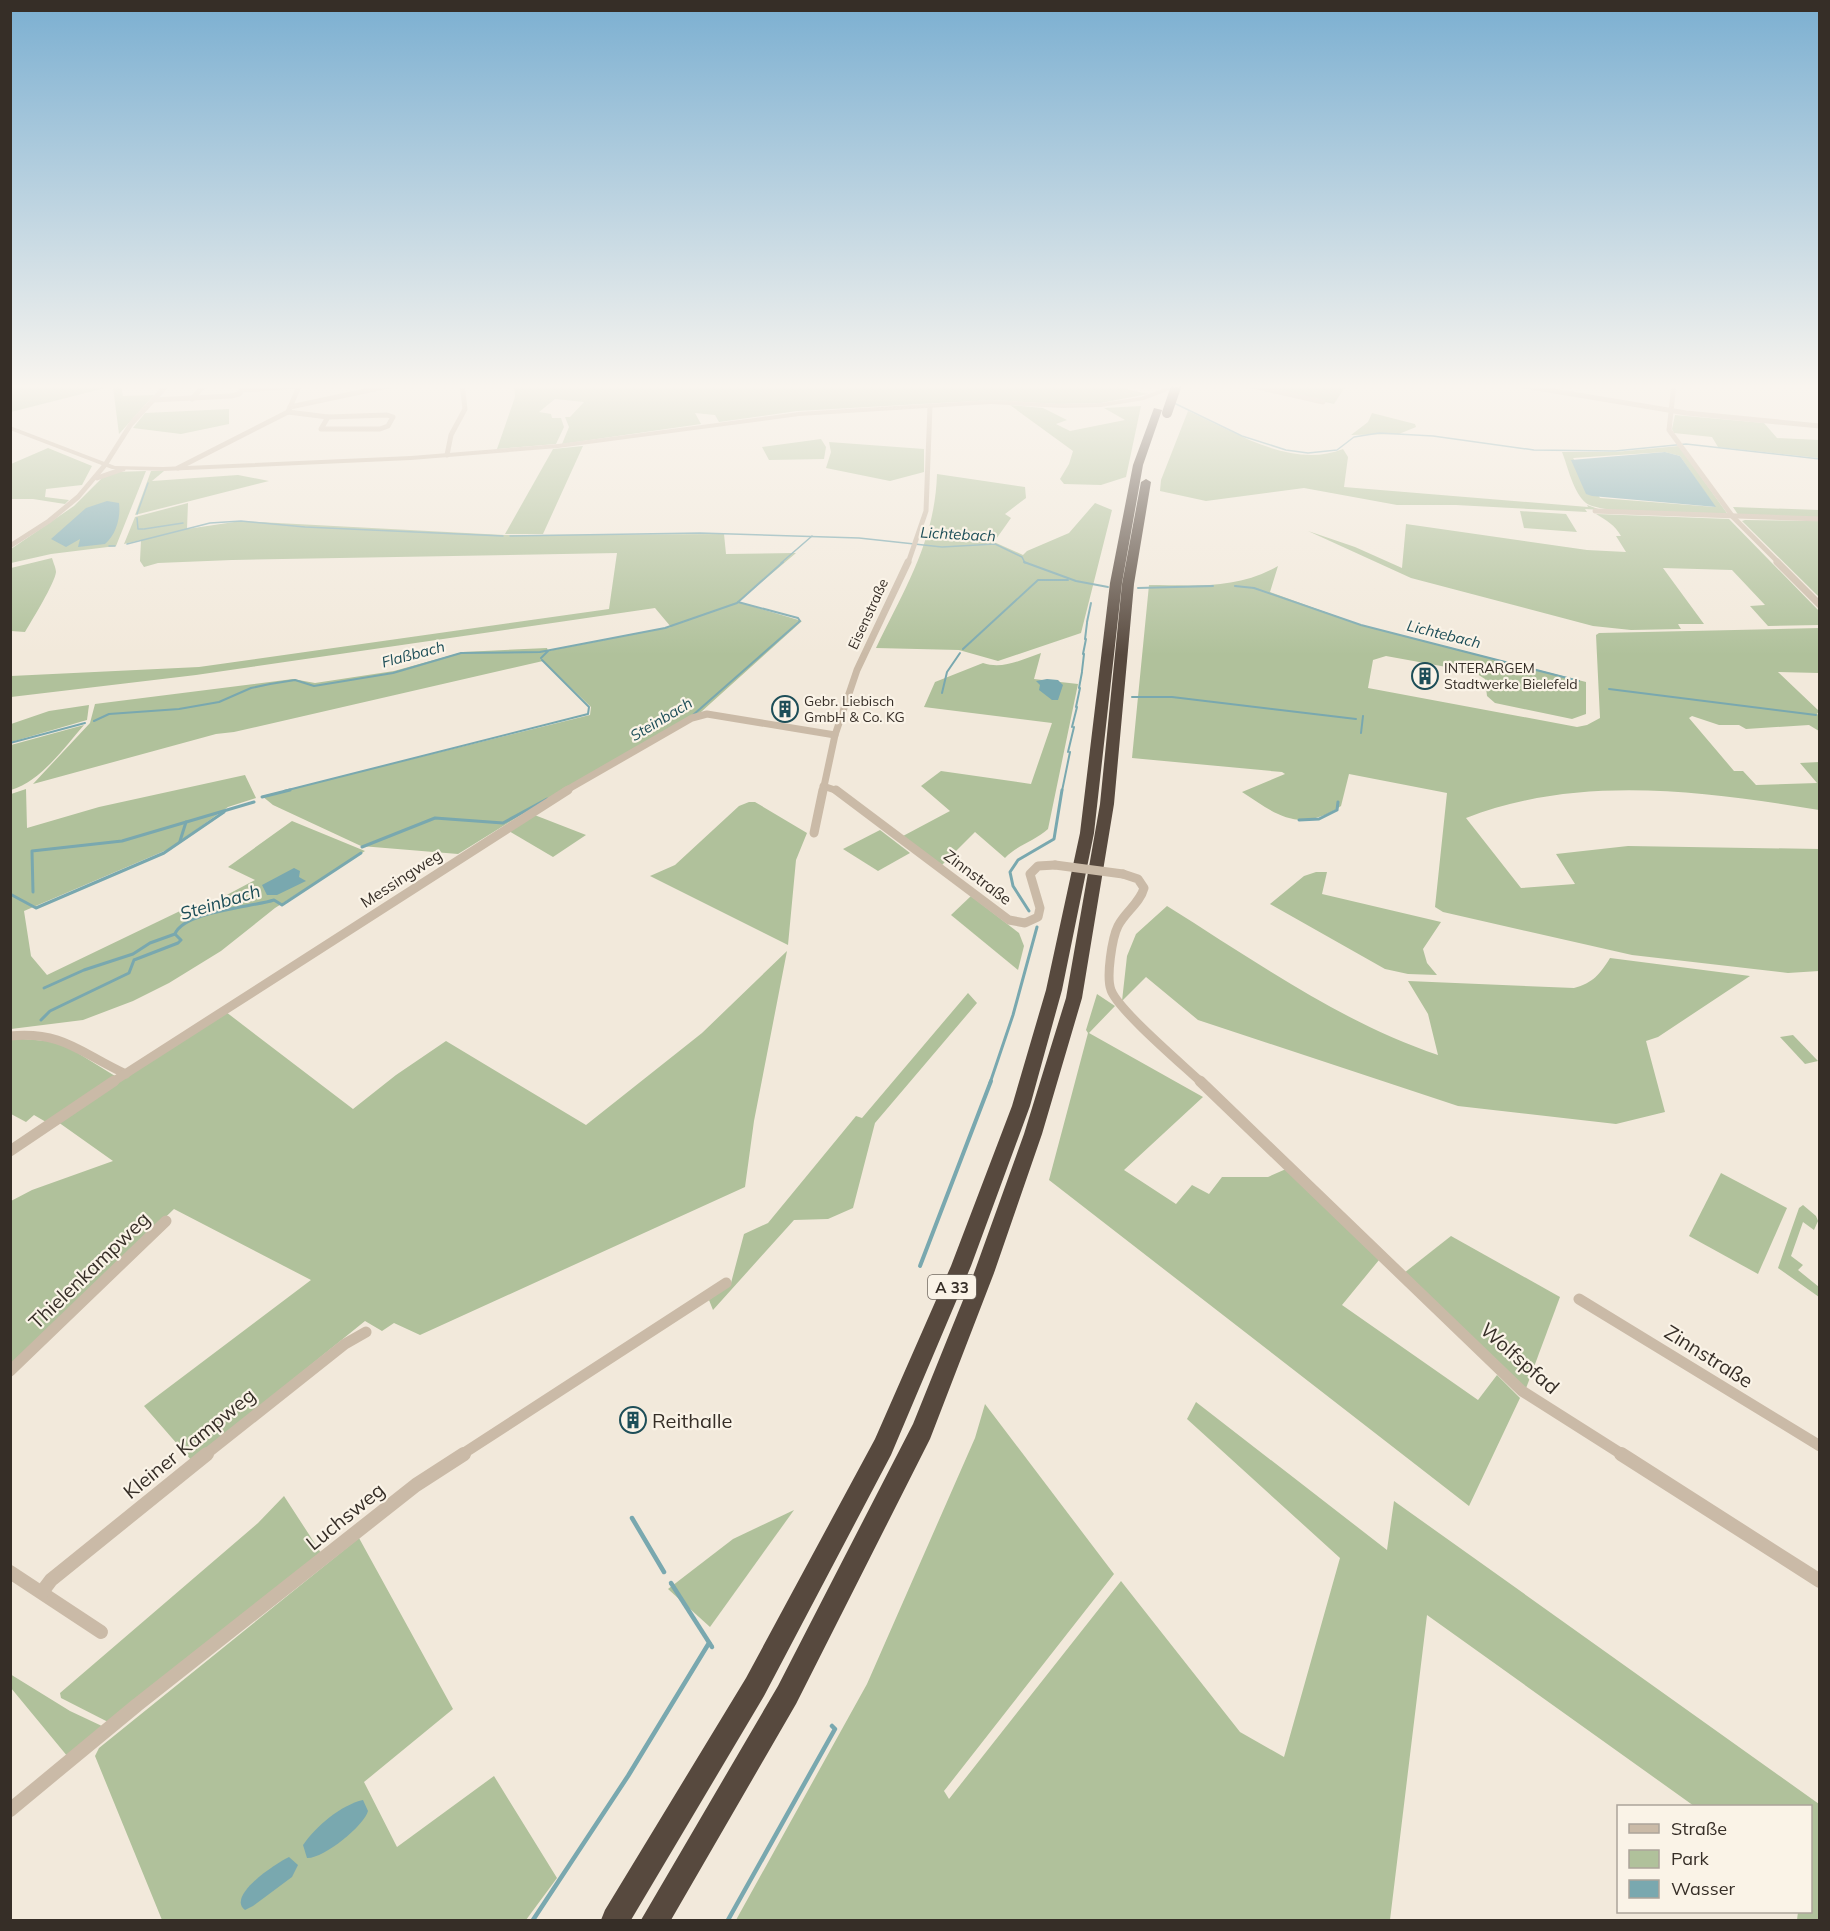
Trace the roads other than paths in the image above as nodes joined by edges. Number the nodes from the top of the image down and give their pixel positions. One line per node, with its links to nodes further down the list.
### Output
1 (98, 474): 6 (street)
2 (106, 474): 6 (street)
3 (927, 474): 13 (street, Eisenstraße)
4 (1147, 474): 11 (highway, A 33)
5 (1701, 474): 8 (street)
6 (92, 481): 10 (street)
7 (1594, 511): 8 (street)
8 (1733, 517): 9 (street); 12 (street)
9 (1820, 519)
10 (10, 546)
11 (1122, 587): 31 (highway, A 33); 32 (highway, A 33)
12 (1820, 605)
13 (835, 735): 14 (street, Eisenstraße); 17 (street, Messingweg)
14 (823, 786): 15 (street, Eisenstraße); 18 (street, Zinnstraße, bridge)
15 (814, 833)
16 (10, 1036): 17 (street)
17 (126, 1074): 19 (street, Messingweg)
18 (1235, 1114): 27 (street, Wolfspfad)
19 (10, 1151)
20 (166, 1221): 24 (street, Thielenkampweg)
21 (726, 1283): 30 (street, Luchsweg)
22 (1579, 1299): 25 (street, Zinnstraße)
23 (366, 1332): 28 (street, Kleiner Kampweg)
24 (10, 1371)
25 (1820, 1446)
26 (10, 1572): 28 (street)
27 (1820, 1581)
28 (42, 1592): 29 (street)
29 (101, 1632)
30 (10, 1810)
31 (615, 1920)
32 (655, 1920)

